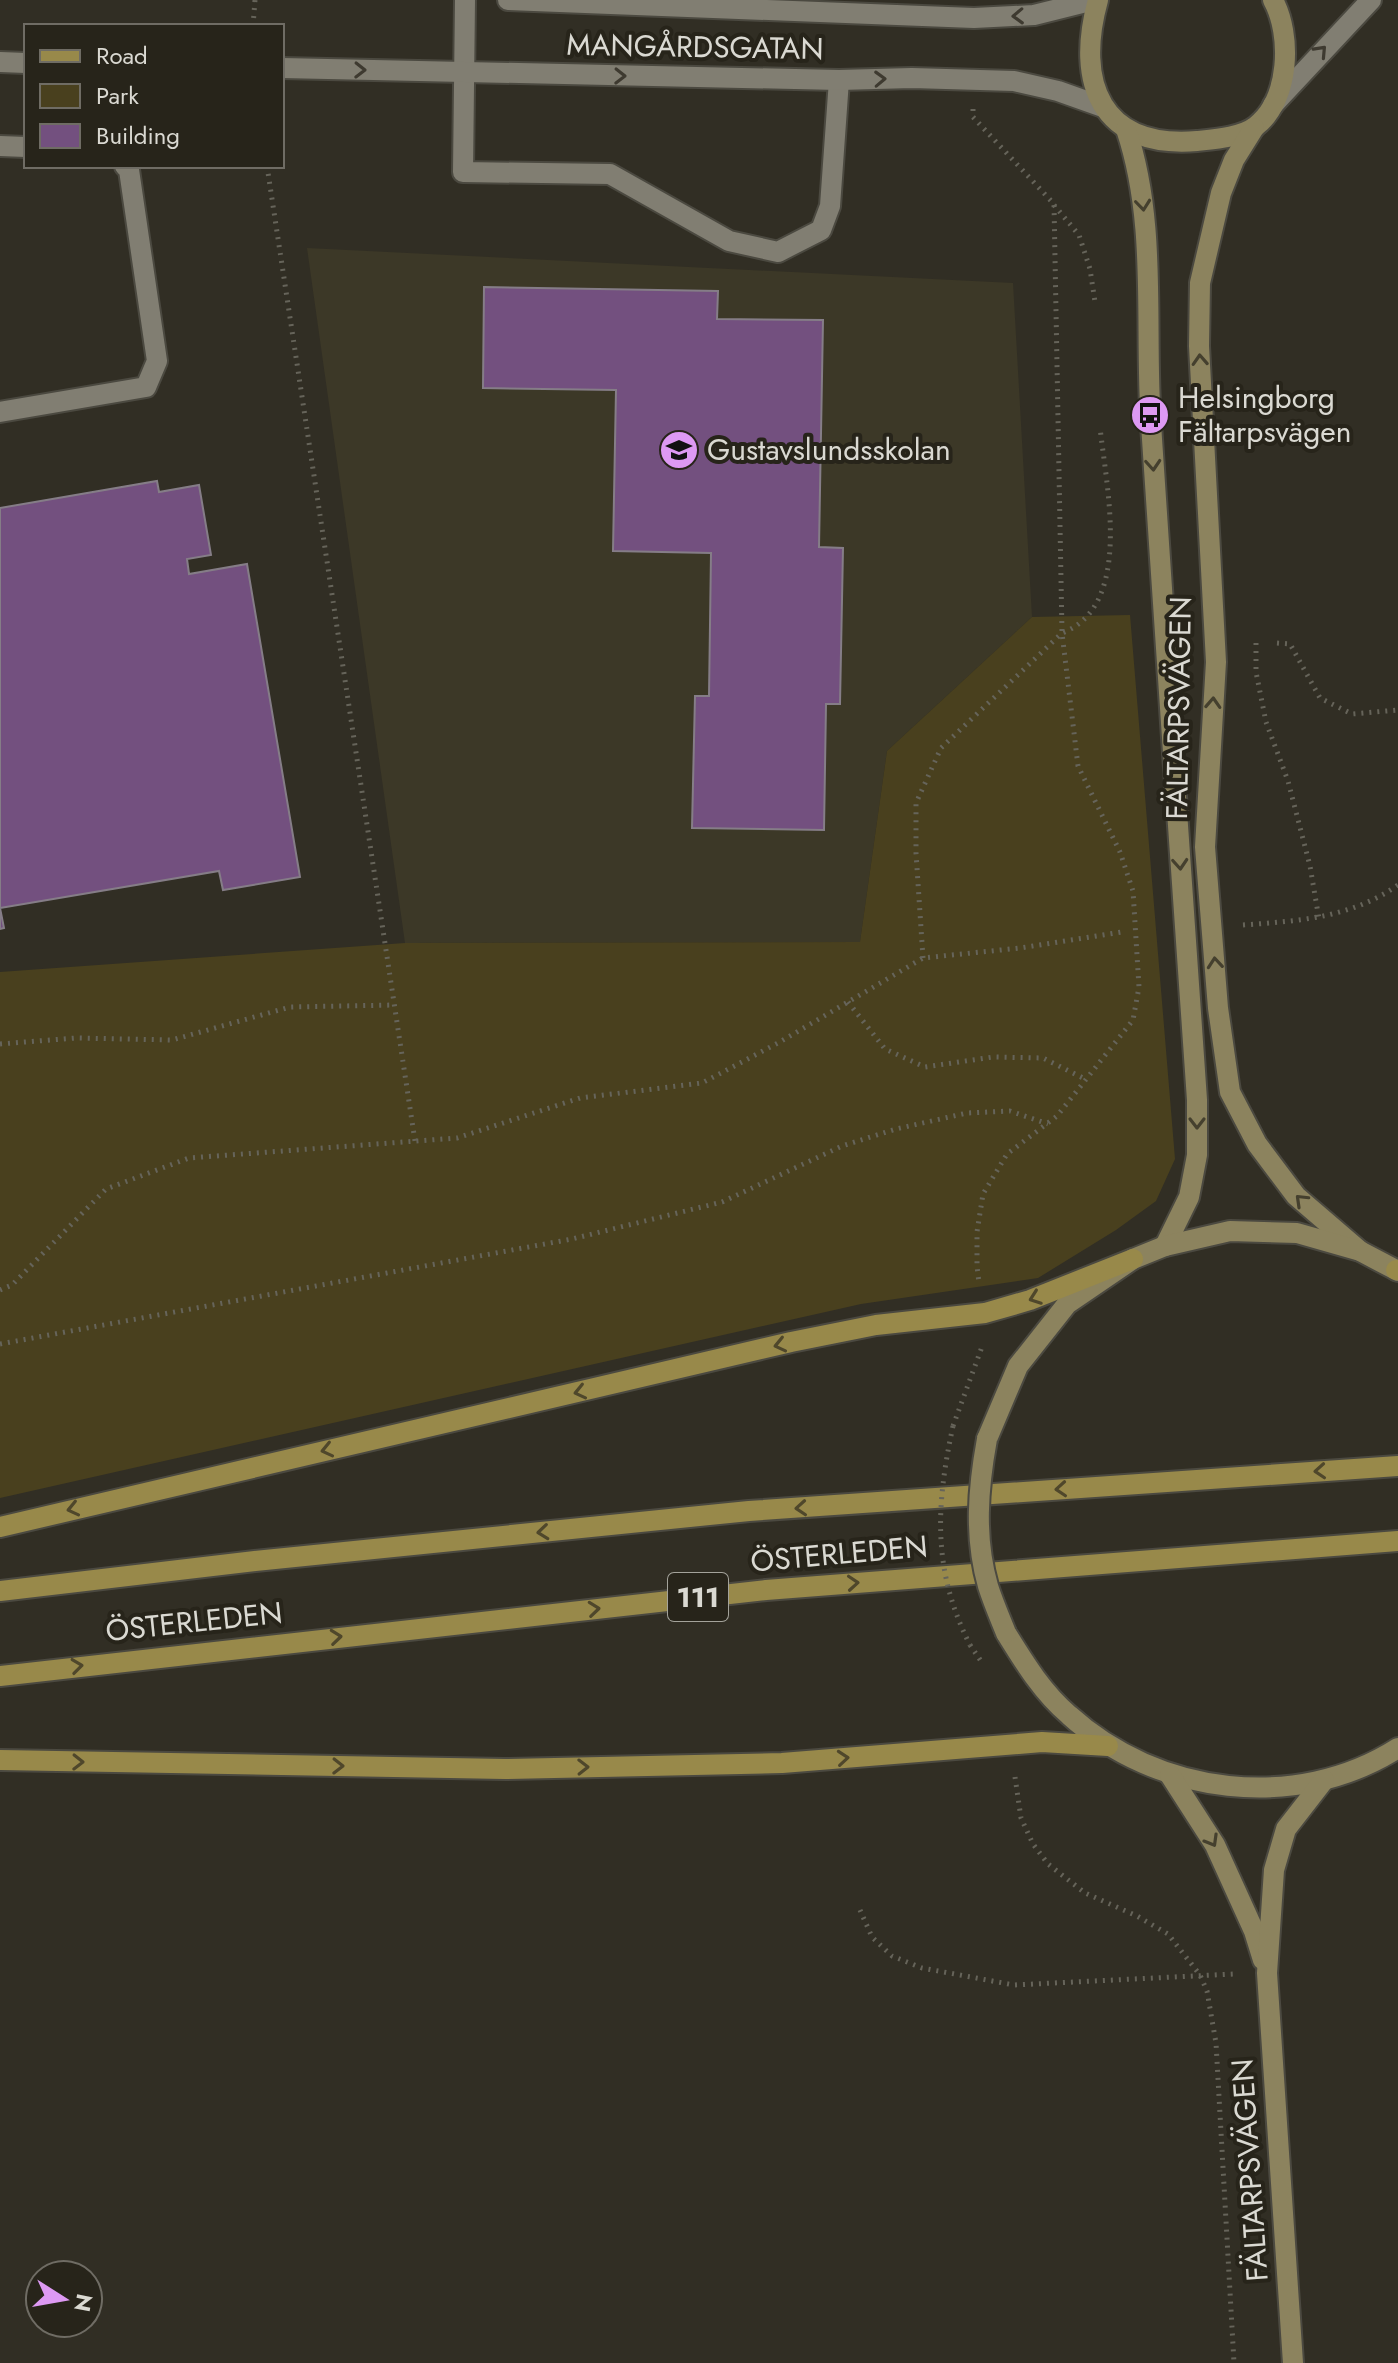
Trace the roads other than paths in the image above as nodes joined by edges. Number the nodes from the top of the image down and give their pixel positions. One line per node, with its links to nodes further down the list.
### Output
1 (465, 0): 9 (street)
2 (508, 0): 3 (street, MANGÅRDSGATAN, one-way to 2)
3 (1096, 0): 12 (main road)
4 (1273, 0): 11 (main road)
5 (1371, 0): 11 (street, one-way to 5)
6 (0, 62): 7 (street)
7 (24, 63)
8 (284, 68): 9 (street, MANGÅRDSGATAN, one-way to 9)
9 (464, 72): 10 (street, MANGÅRDSGATAN, one-way to 10); 10 (street)
10 (839, 80): 12 (street, MANGÅRDSGATAN, one-way to 12)
11 (1273, 105): 13 (main road, FÄLTARPSVÄGEN)
12 (1103, 107): 14 (main road)
13 (1254, 128): 14 (main road); 20 (main road, FÄLTARPSVÄGEN, one-way to 13)
14 (1126, 129): 19 (main road, FÄLTARPSVÄGEN, one-way to 19)
15 (0, 146): 16 (street)
16 (24, 147)
17 (127, 168): 18 (street)
18 (0, 412)
19 (1165, 1246): 20 (main road); 21 (main road)
20 (1360, 1251): 22 (main road)
21 (1133, 1259): 24 (main road, one-way to 24); 28 (main road, bridge)
22 (1397, 1271)
23 (1398, 1466): 26 (main road, ÖSTERLEDEN, one-way to 26)
24 (0, 1527)
25 (1398, 1541): 27 (main road, ÖSTERLEDEN / 111, one-way to 25)
26 (0, 1591)
27 (0, 1676)
28 (1108, 1746): 30 (main road, one-way to 28); 31 (main road)
29 (1398, 1748): 32 (main road)
30 (0, 1760)
31 (1170, 1775): 32 (main road); 33 (main road, FÄLTARPSVÄGEN, one-way to 33)
32 (1324, 1780): 33 (main road, FÄLTARPSVÄGEN)
33 (1267, 1973): 34 (main road, FÄLTARPSVÄGEN)
34 (1293, 2363)

